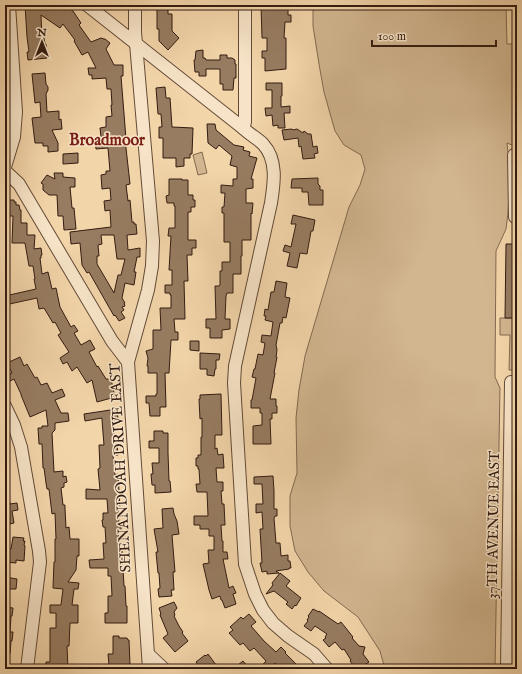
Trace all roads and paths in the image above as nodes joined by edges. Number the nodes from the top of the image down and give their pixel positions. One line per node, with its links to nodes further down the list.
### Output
1 (9, 5): 8 (street)
2 (87, 5): 5 (street)
3 (135, 5): 5 (street, SHENANDOAH DRIVE EAST)
4 (245, 5): 6 (street)
5 (136, 45): 6 (street); 11 (street, SHENANDOAH DRIVE EAST)
6 (243, 128): 18 (street)
7 (514, 155): 10 (street)
8 (5, 167)
9 (5, 171): 11 (street)
10 (516, 218)
11 (128, 362): 14 (street, SHENANDOAH DRIVE EAST)
12 (514, 382): 19 (street, 37TH AVENUE EAST)
13 (5, 406): 15 (street)
14 (148, 654): 16 (street, SHENANDOAH DRIVE EAST); 17 (street)
15 (27, 669)
16 (149, 669)
17 (164, 669)
18 (327, 669)
19 (507, 669)

